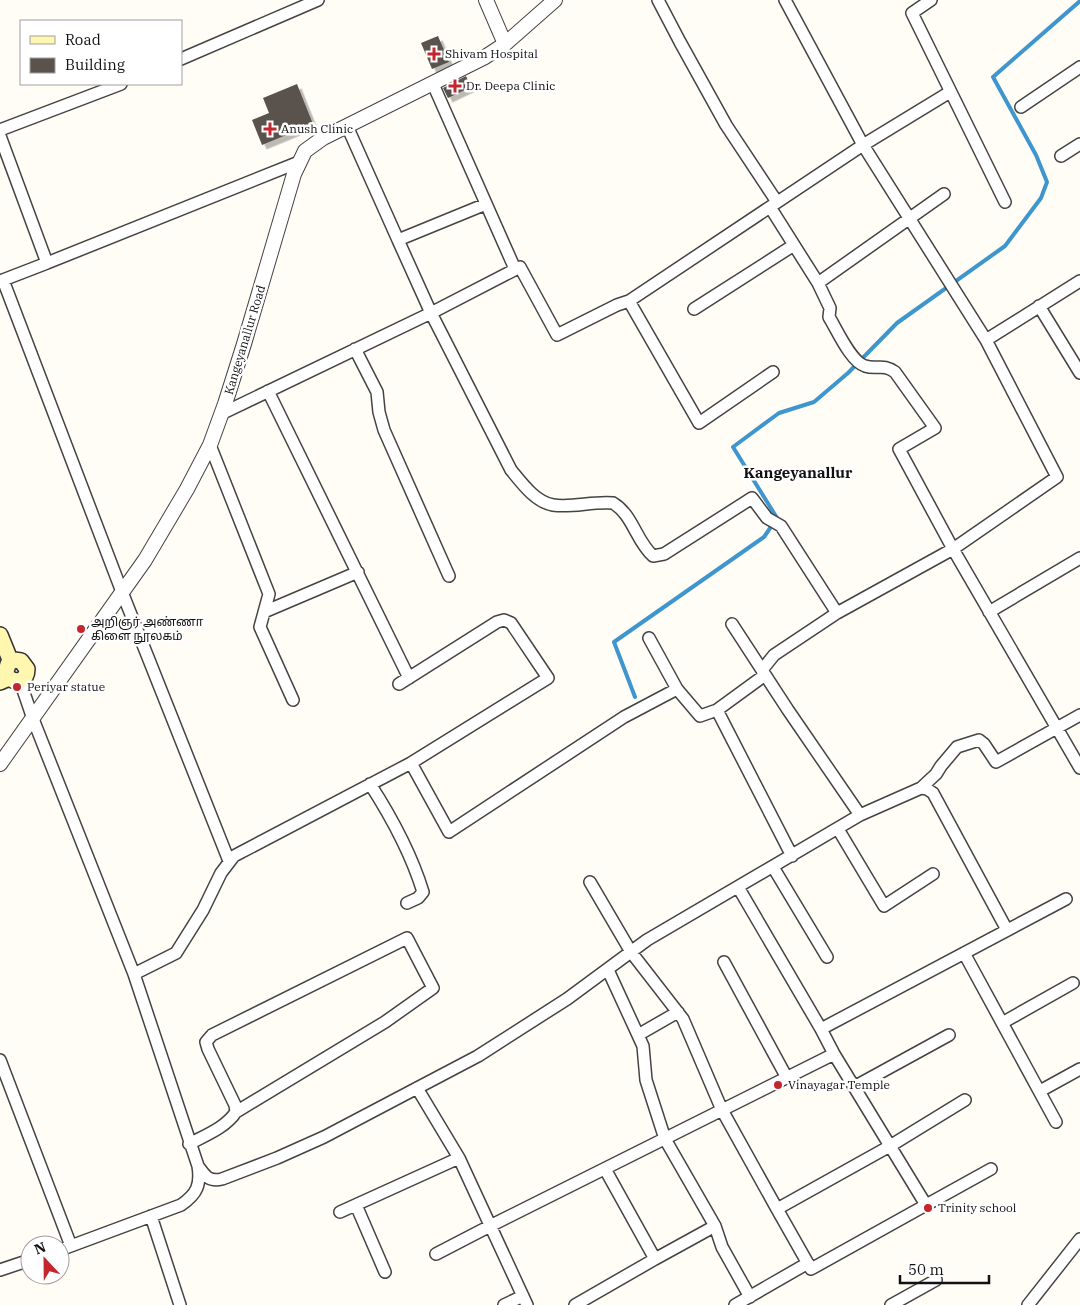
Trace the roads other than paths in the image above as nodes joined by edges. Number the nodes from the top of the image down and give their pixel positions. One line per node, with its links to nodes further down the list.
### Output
1 (318, 0): 8 (street)
2 (486, 0): 7 (street)
3 (555, 0): 7 (street, Kangeyanallur Road)
4 (658, 0): 24 (street)
5 (785, 0): 18 (street)
6 (931, 0): 12 (street)
7 (505, 44): 10 (street, Kangeyanallur Road)
8 (182, 58)
9 (1080, 67): 13 (street)
10 (433, 84): 14 (street, Kangeyanallur Road); 23 (street)
11 (117, 85): 15 (street)
12 (950, 92): 18 (street); 22 (street)
13 (1021, 107)
14 (347, 126): 20 (street, Kangeyanallur Road); 26 (street)
15 (0, 130)
16 (0, 136): 28 (street)
17 (1080, 144): 19 (street)
18 (863, 145): 24 (street); 25 (street)
19 (1061, 156)
20 (299, 162): 28 (street); 42 (street, Kangeyanallur Road)
21 (944, 194): 25 (street)
22 (1005, 202)
23 (486, 204): 26 (street); 29 (street)
24 (774, 205): 27 (street); 33 (street)
25 (910, 219): 32 (street); 37 (street)
26 (398, 240): 36 (street)
27 (794, 245): 32 (street); 35 (street)
28 (47, 263): 30 (street)
29 (515, 269): 33 (street); 36 (street)
30 (1, 281): 48 (street)
31 (1080, 281): 34 (street)
32 (818, 283): 44 (street)
33 (629, 301): 39 (street)
34 (1039, 306): 37 (street); 40 (street)
35 (694, 309)
36 (431, 313): 38 (street); 51 (street)
37 (986, 340): 44 (street)
38 (355, 349): 41 (street); 47 (street)
39 (773, 372)
40 (1080, 373)
41 (268, 392): 42 (street); 46 (street)
42 (221, 414): 43 (street, Kangeyanallur Road)
43 (210, 445): 48 (street, Kangeyanallur Road); 49 (street)
44 (953, 549): 50 (street); 51 (street)
45 (1080, 558): 50 (street)
46 (358, 572): 49 (street); 63 (street)
47 (449, 576)
48 (122, 592): 61 (street, Kangeyanallur Road); 71 (street)
49 (264, 612): 58 (street)
50 (989, 612): 62 (street)
51 (837, 613): 55 (street)
52 (732, 624): 55 (street)
53 (0, 635): 56 (main road)
54 (649, 638): 57 (street)
55 (763, 673): 59 (street); 68 (street)
56 (8, 675): 61 (street)
57 (677, 689): 59 (street); 63 (street)
58 (293, 700)
59 (717, 710): 70 (street)
60 (1080, 715): 62 (street)
61 (33, 719): 64 (street, Kangeyanallur Road); 84 (street)
62 (1056, 728): 65 (street); 67 (street)
63 (411, 763): 66 (street)
64 (0, 764)
65 (1080, 768)
66 (370, 784): 71 (street); 77 (street)
67 (921, 788): 68 (street); 78 (street)
68 (860, 816): 69 (street)
69 (838, 829): 70 (street); 73 (street)
70 (792, 856): 72 (street)
71 (230, 861): 84 (street)
72 (773, 867): 75 (street); 81 (street)
73 (933, 874)
74 (590, 882): 79 (street)
75 (738, 888): 79 (street); 88 (street)
76 (1066, 899): 78 (street)
77 (407, 903)
78 (1008, 930): 80 (street)
79 (631, 952): 83 (street); 86 (street)
80 (964, 953): 87 (street); 88 (street)
81 (827, 957)
82 (724, 962): 94 (street)
83 (608, 970): 89 (street); 96 (street)
84 (134, 974): 103 (street)
85 (1073, 983): 87 (street)
86 (678, 1012): 89 (street); 99 (street)
87 (1002, 1023): 97 (street)
88 (821, 1029): 91 (street)
89 (638, 1035): 102 (street)
90 (949, 1035): 95 (street)
91 (834, 1054): 94 (street); 95 (street)
92 (0, 1060): 116 (street)
93 (1080, 1069): 97 (street)
94 (787, 1078): 99 (street)
95 (854, 1087): 104 (street)
96 (417, 1088): 105 (street); 106 (street)
97 (1040, 1091): 101 (street)
98 (965, 1100): 104 (street)
99 (722, 1110): 102 (street); 111 (street)
100 (236, 1112): 100 (street); 103 (street)
101 (1056, 1122)
102 (665, 1139): 107 (street); 115 (street)
103 (189, 1144): 106 (street)
104 (890, 1146): 110 (street); 111 (street)
105 (460, 1158): 109 (street); 114 (street)
106 (198, 1166): 113 (street)
107 (604, 1169): 114 (street); 120 (street)
108 (991, 1169): 110 (street)
109 (356, 1205): 112 (street); 124 (street)
110 (926, 1205): 122 (street)
111 (777, 1209): 122 (street)
112 (340, 1212)
113 (151, 1216): 118 (street); 128 (street)
114 (490, 1226): 119 (street); 127 (street)
115 (715, 1226): 120 (street); 126 (street)
116 (61, 1235)
117 (1080, 1239): 133 (street)
118 (70, 1246)
119 (436, 1254)
120 (654, 1259): 130 (street)
121 (20, 1263): 123 (street)
122 (808, 1263): 126 (street)
123 (0, 1270)
124 (386, 1272)
125 (936, 1280): 132 (street)
126 (750, 1296): 131 (street)
127 (525, 1300): 129 (street)
128 (180, 1305)
129 (504, 1305)
130 (575, 1305)
131 (735, 1305)
132 (891, 1305)
133 (1028, 1305)

